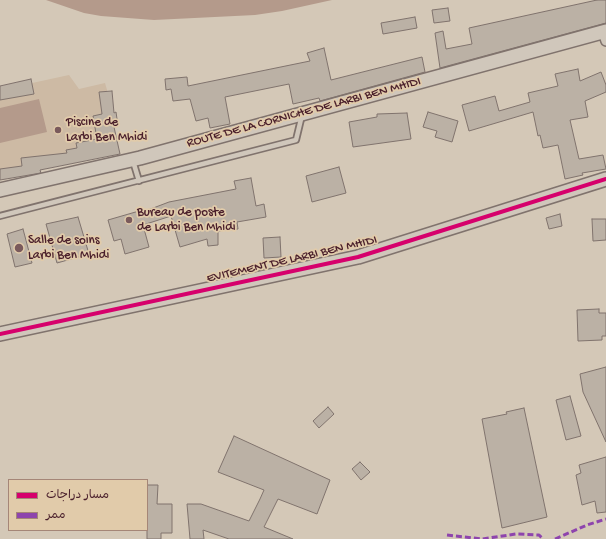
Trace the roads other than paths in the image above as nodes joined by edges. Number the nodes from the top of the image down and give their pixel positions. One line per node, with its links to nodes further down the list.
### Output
1 (605, 35): 2 (main road, ROUTE DE LA CORNICHE DE LARBI BEN MHIDI)
2 (303, 113): 3 (main road, ROUTE DE LA CORNICHE DE LARBI BEN MHIDI); 5 (lane)
3 (133, 159): 5 (lane); 6 (main road, ROUTE DE LA CORNICHE DE LARBI BEN MHIDI)
4 (606, 179): 8 (main road, EVITEMENT DE LARBI BEN MHIDI)
5 (139, 181): 7 (lane)
6 (0, 190)
7 (0, 216)
8 (0, 334)

